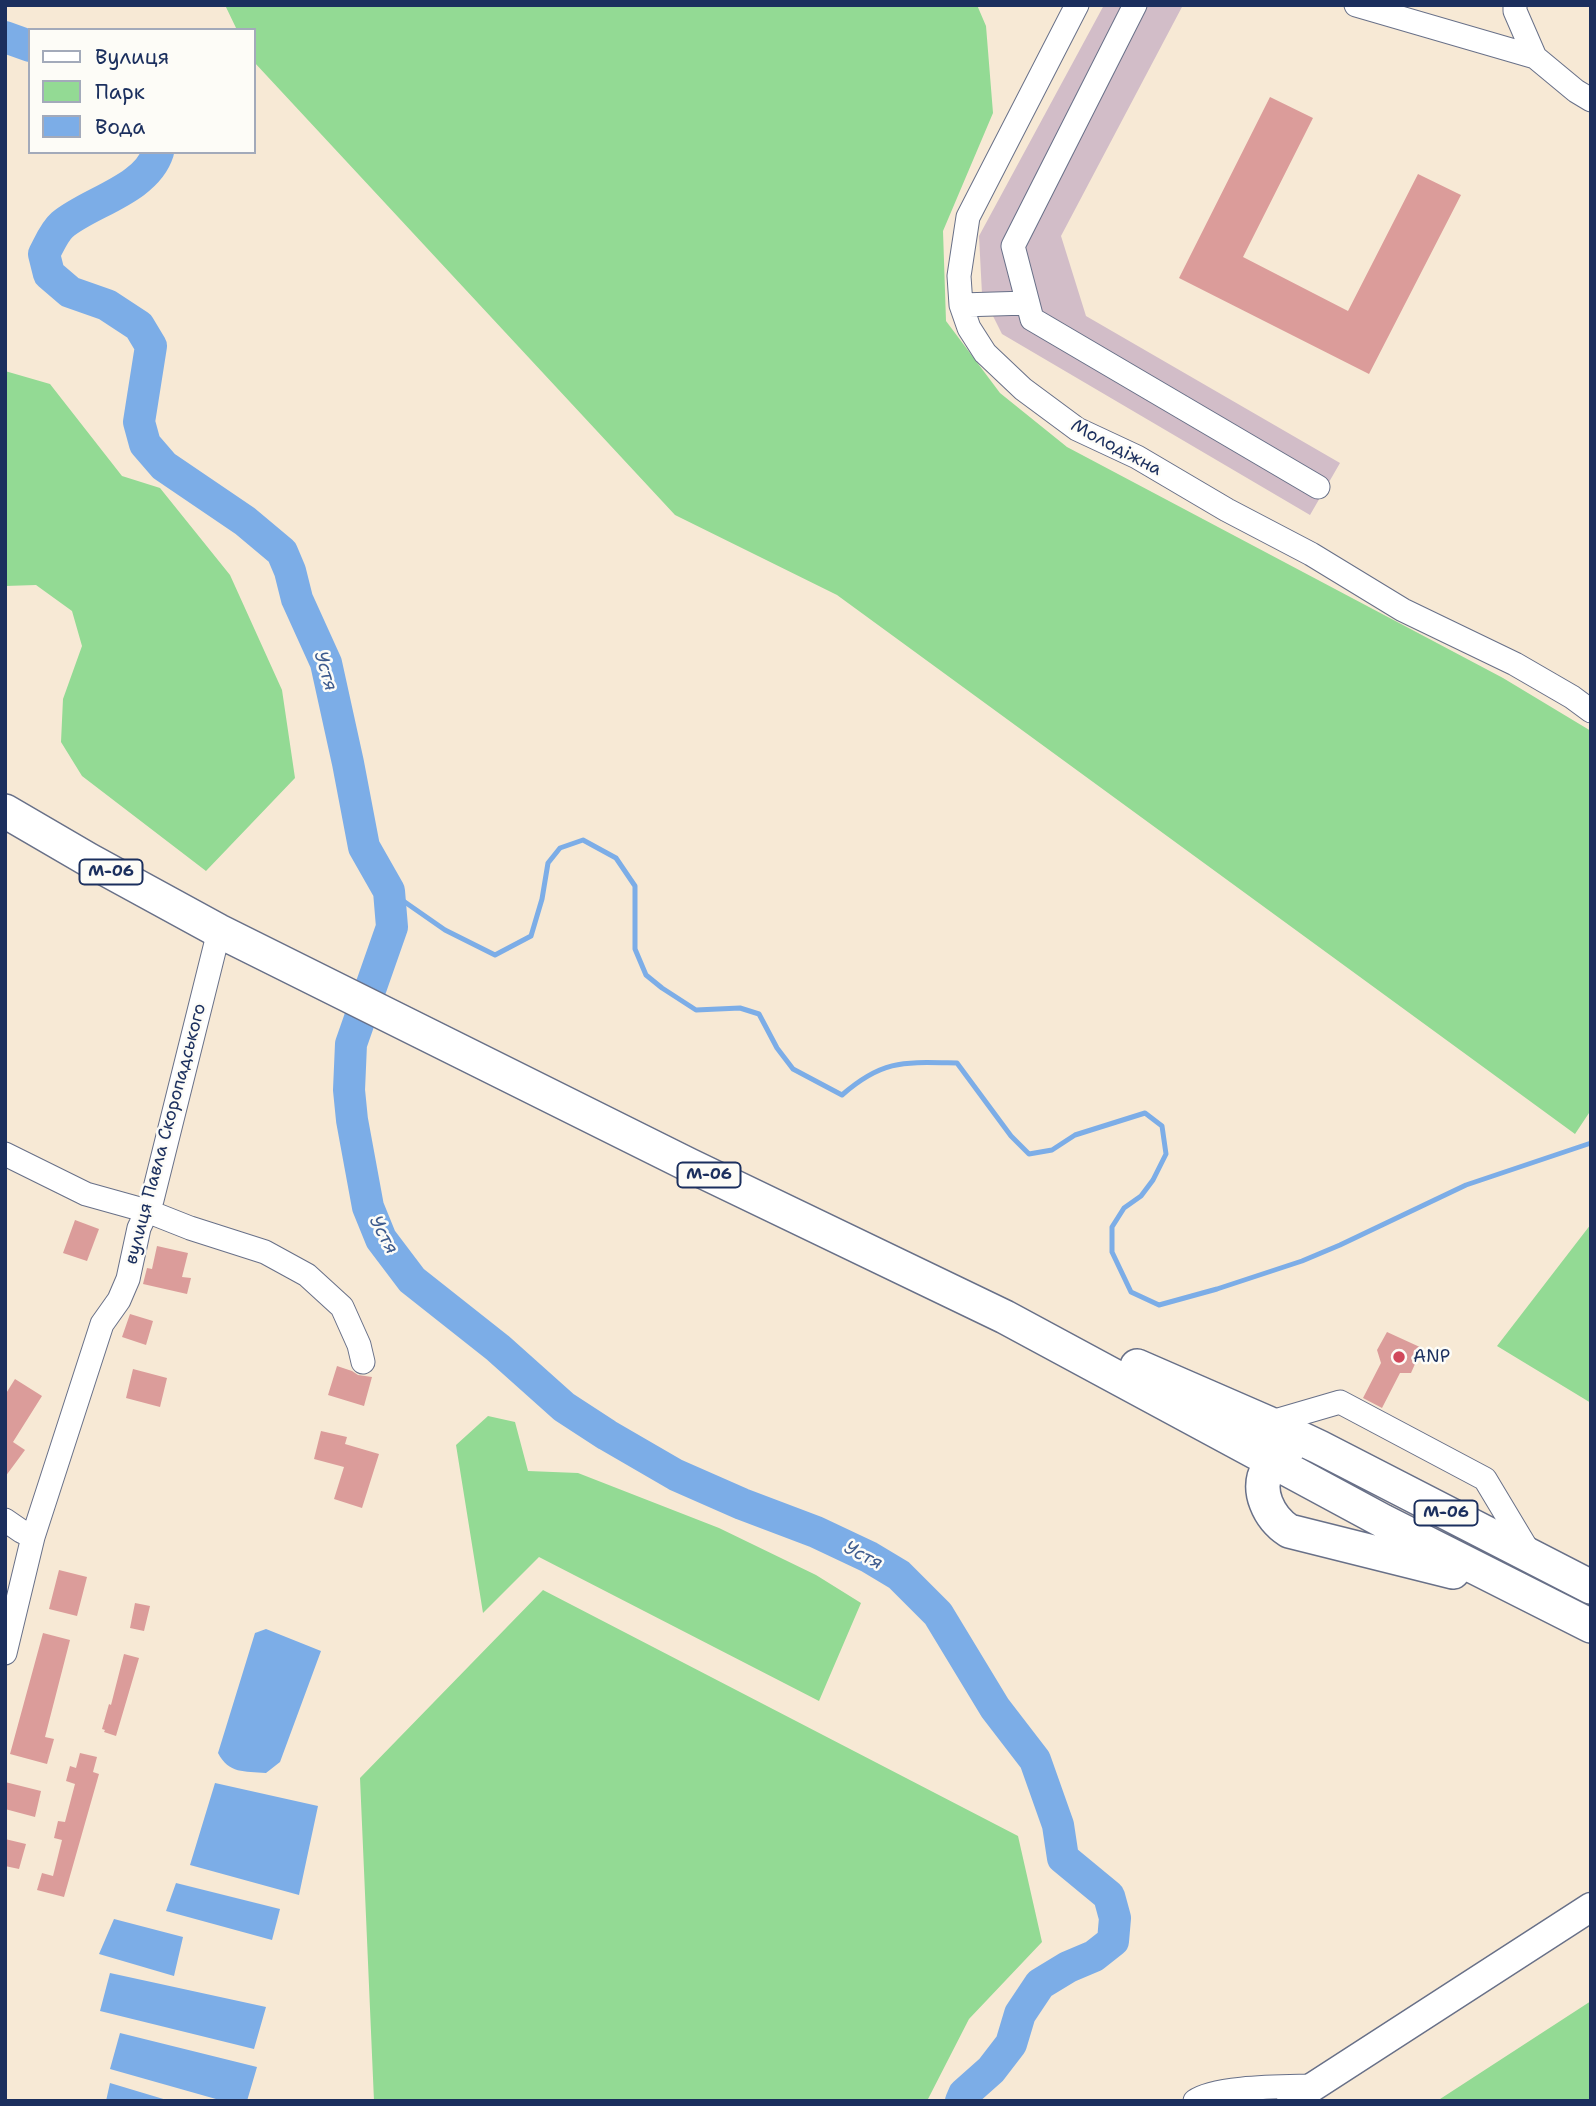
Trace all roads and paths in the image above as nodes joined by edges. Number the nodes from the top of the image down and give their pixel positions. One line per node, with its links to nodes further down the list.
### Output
1 (1077, 5): 8 (street, Молодіжна)
2 (1135, 5): 7 (street)
3 (1356, 5): 5 (street)
4 (1515, 5): 5 (street)
5 (1535, 57): 6 (street)
6 (1591, 100)
7 (1028, 303): 8 (street); 9 (street)
8 (961, 305): 10 (street, Молодіжна)
9 (1318, 487)
10 (1591, 711)
11 (5, 811): 12 (highway, М-06)
12 (219, 931): 14 (street, вулиця Павла Скоропадського); 15 (highway, М-06)
13 (5, 1154): 14 (street)
14 (147, 1211): 16 (street); 21 (street, вулиця Павла Скоропадського)
15 (1005, 1317): 17 (highway, М-06); 19 (highway, М-06)
16 (363, 1362)
17 (1268, 1423): 18 (highway, М-06); 22 (street)
18 (1301, 1439): 19 (highway); 22 (highway, М-06)
19 (1273, 1461): 23 (highway, М-06); 23 (highway)
20 (5, 1520): 21 (street)
21 (33, 1537): 26 (street, вулиця Павла Скоропадського)
22 (1531, 1557): 24 (highway, М-06)
23 (1507, 1584): 25 (highway, М-06)
24 (1591, 1587)
25 (1591, 1626)
26 (5, 1653)
27 (1591, 1907): 28 (main road)
28 (1302, 2093): 29 (street)
29 (1195, 2101)

